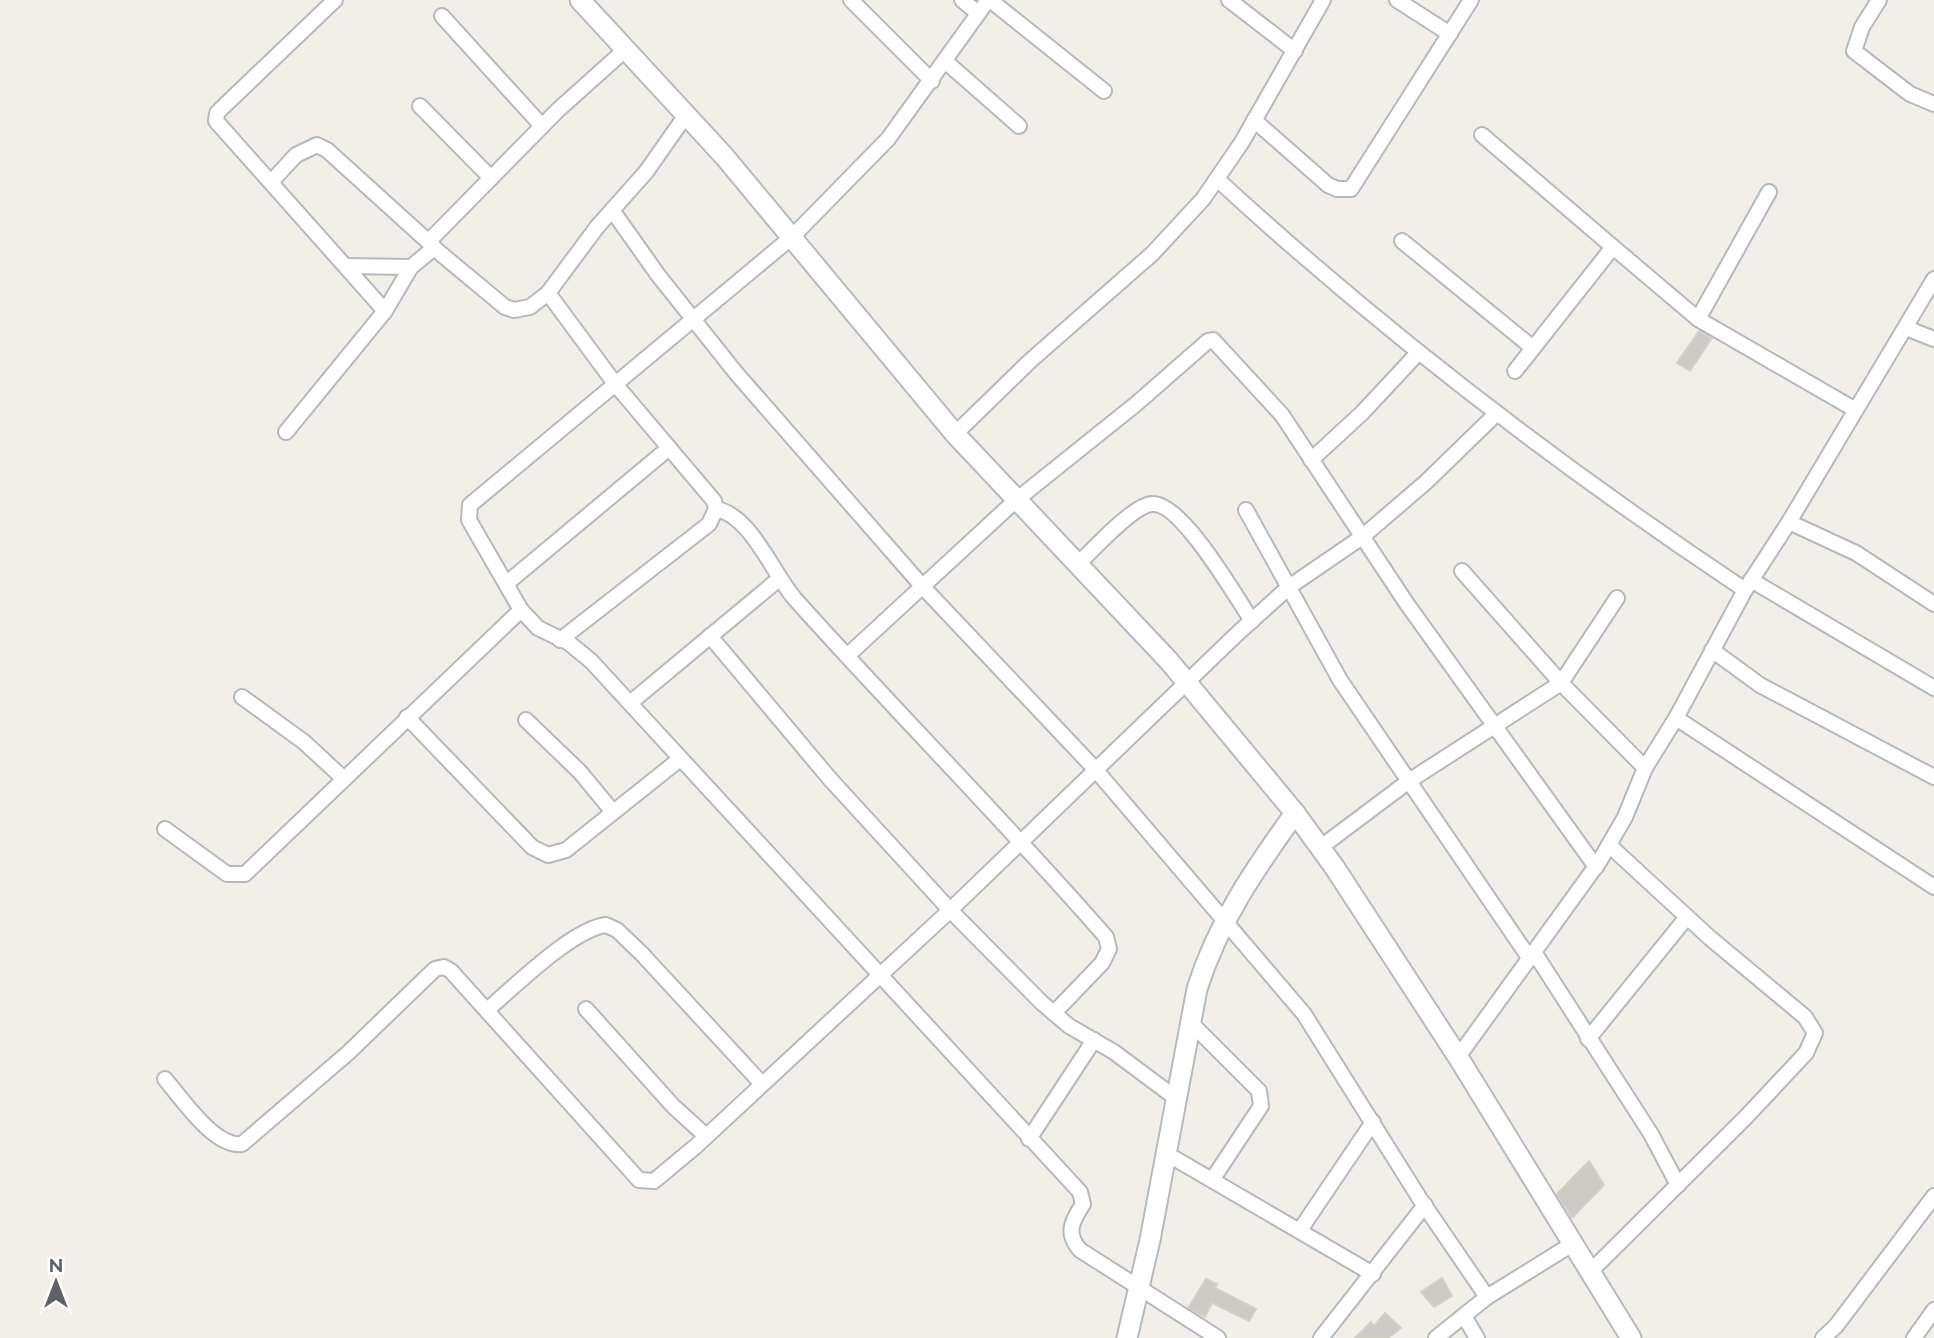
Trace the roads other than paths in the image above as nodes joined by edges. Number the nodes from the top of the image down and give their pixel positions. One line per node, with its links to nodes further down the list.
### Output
1 (335, 0): 28 (street)
2 (580, 0): 14 (street)
3 (851, 0): 17 (street)
4 (962, 0): 11 (street)
5 (989, 0): 11 (street); 18 (street)
6 (1229, 0): 15 (street)
7 (1323, 0): 15 (street)
8 (1397, 0): 13 (street)
9 (1471, 0): 13 (street)
10 (1879, 0): 19 (street)
11 (978, 13): 16 (street)
12 (442, 16): 23 (street)
13 (1450, 34): 22 (street)
14 (626, 49): 21 (street); 23 (street)
15 (1295, 51): 22 (street)
16 (945, 61): 17 (street); 24 (street)
17 (932, 81): 31 (street)
18 (1104, 92)
19 (1934, 104)
20 (420, 106): 26 (street)
21 (686, 115): 30 (street); 31 (street)
22 (1254, 120): 27 (street)
23 (542, 126): 26 (street)
24 (1020, 126)
25 (1482, 135): 34 (street)
26 (491, 178): 33 (street)
27 (1217, 179): 45 (street); 51 (street)
28 (272, 181): 33 (street); 35 (street)
29 (1769, 192): 40 (street)
30 (612, 210): 38 (street); 41 (street)
31 (792, 237): 41 (street); 51 (street)
32 (1402, 241): 44 (street)
33 (431, 244): 36 (street); 38 (street)
34 (1613, 247): 40 (street); 44 (street)
35 (346, 266): 36 (street); 39 (street)
36 (411, 267): 39 (street)
37 (1934, 279): 42 (street)
38 (548, 293): 47 (street)
39 (385, 310): 50 (street)
40 (1698, 319): 48 (street)
41 (693, 320): 47 (street); 64 (street)
42 (1906, 328): 43 (street); 48 (street)
43 (1934, 339)
44 (1533, 348): 46 (street)
45 (1418, 353): 49 (street); 53 (street)
46 (1515, 370)
47 (617, 385): 52 (street); 62 (street)
48 (1854, 409): 57 (street)
49 (1496, 414): 58 (street); 63 (street)
50 (286, 432)
51 (955, 434): 54 (street)
52 (669, 448): 55 (street); 62 (street)
53 (1311, 460): 54 (street); 58 (street)
54 (1015, 501): 59 (street); 64 (street)
55 (716, 509): 61 (street); 71 (street)
56 (1246, 510): 65 (street)
57 (1789, 522): 63 (street); 67 (street)
58 (1362, 537): 65 (street); 82 (street)
59 (1077, 565): 69 (street); 74 (street)
60 (1462, 571): 75 (street)
61 (779, 579): 70 (street); 73 (street)
62 (507, 583): 68 (street)
63 (1748, 585): 72 (street); 76 (street)
64 (923, 587): 73 (street); 85 (street)
65 (1289, 587): 69 (street); 88 (street)
66 (1617, 598): 75 (street)
67 (1934, 604)
68 (521, 610): 71 (street); 79 (street)
69 (1252, 621): 74 (street)
70 (710, 636): 78 (street); 97 (street)
71 (560, 640): 78 (street)
72 (1712, 650): 80 (street); 86 (street)
73 (847, 656): 92 (street)
74 (1186, 681): 85 (street); 90 (street)
75 (1561, 683): 82 (street); 84 (street)
76 (1934, 688)
77 (242, 697): 87 (street)
78 (630, 703): 83 (street)
79 (407, 717): 87 (street); 89 (street)
80 (1676, 718): 84 (street); 96 (street)
81 (526, 720): 89 (street)
82 (1496, 725): 88 (street); 95 (street)
83 (680, 759): 89 (street); 101 (street)
84 (1645, 768): 93 (street)
85 (1095, 769): 92 (street); 99 (street)
86 (1934, 777)
87 (344, 779): 91 (street)
88 (1409, 781): 94 (street); 100 (street)
89 (613, 812)
90 (1295, 813): 94 (street); 99 (street)
91 (165, 829)
92 (1022, 841): 97 (street); 104 (street)
93 (1609, 845): 95 (street); 98 (street)
94 (1321, 847): 108 (street)
95 (1596, 867): 100 (street)
96 (1934, 887)
97 (950, 910): 101 (street); 104 (street)
98 (1687, 916): 106 (street); 117 (street)
99 (1225, 919): 105 (street); 112 (street)
100 (1532, 955): 106 (street); 108 (street)
101 (878, 975): 110 (street); 114 (street)
102 (586, 1009): 113 (street)
103 (487, 1010): 109 (street); 110 (street); 113 (street)
104 (1054, 1013): 107 (street)
105 (1191, 1023): 111 (street); 116 (street)
106 (1588, 1039): 117 (street)
107 (1094, 1040): 111 (street); 114 (street)
108 (1458, 1057): 121 (street)
109 (165, 1079)
110 (762, 1084): 113 (street)
111 (1177, 1099): 115 (street)
112 (1373, 1122): 119 (street); 120 (street)
113 (706, 1136)
114 (1029, 1139): 124 (street)
115 (1167, 1154): 116 (street); 124 (street)
116 (1212, 1180): 120 (street)
117 (1678, 1185): 122 (street)
118 (1934, 1196): 134 (street)
119 (1425, 1205): 123 (street); 125 (street)
120 (1300, 1230): 123 (street)
121 (1574, 1243): 122 (street); 125 (street)
122 (1591, 1271): 133 (street)
123 (1373, 1274): 130 (street)
124 (1138, 1288): 128 (street); 129 (street)
125 (1487, 1297): 127 (street)
126 (1934, 1310): 135 (street)
127 (1464, 1316): 131 (street); 132 (street)
128 (1127, 1338)
129 (1218, 1338)
130 (1321, 1338)
131 (1436, 1338)
132 (1477, 1338)
133 (1631, 1338)
134 (1823, 1338)
135 (1914, 1338)

